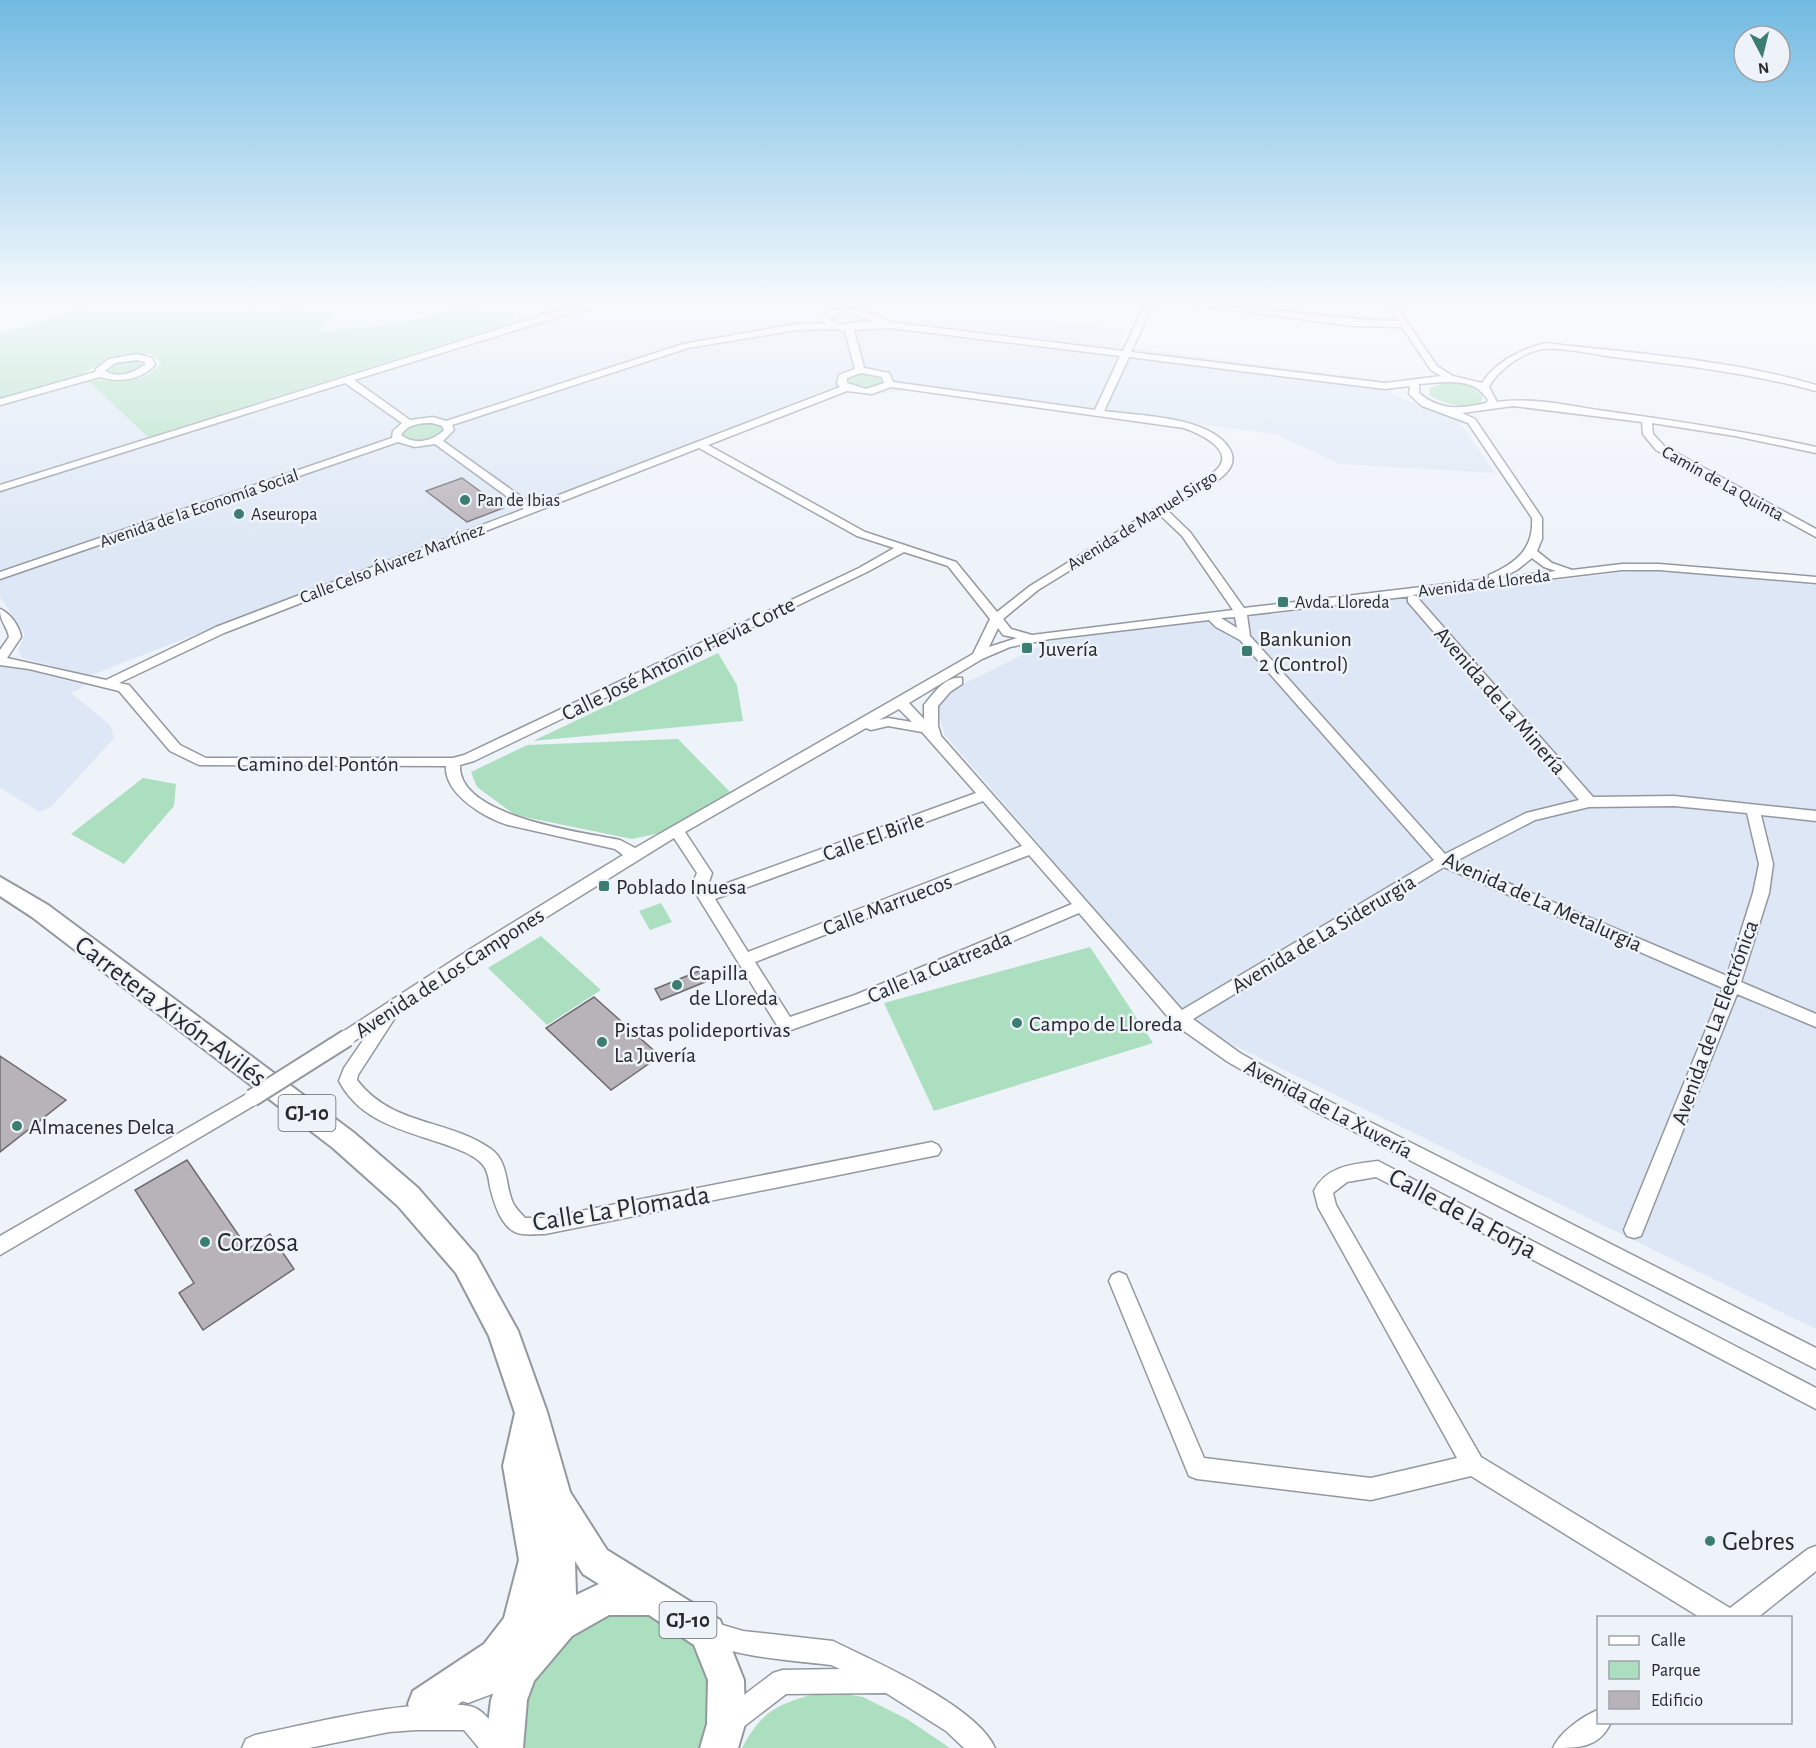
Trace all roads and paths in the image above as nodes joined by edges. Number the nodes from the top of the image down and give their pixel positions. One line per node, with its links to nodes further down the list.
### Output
1 (1415, 385): 16 (street)
2 (59, 386): 17 (street)
3 (330, 386): 30 (street)
4 (356, 386): 24 (street)
5 (561, 386): 25 (street)
6 (886, 386): 14 (street)
7 (901, 386): 21 (street, Avenida de Manuel Sirgo)
8 (1111, 386): 21 (street)
9 (1382, 386): 10 (street)
10 (1385, 386): 11 (street); 16 (street)
11 (1398, 386)
12 (1474, 386): 15 (street)
13 (1487, 386): 15 (street)
14 (846, 388): 28 (street, Calle Celso Álvarez Martínez)
15 (1486, 390): 18 (street); 19 (street)
16 (1420, 400): 20 (street)
17 (0, 402)
18 (1522, 404): 19 (street); 22 (street)
19 (1486, 407): 20 (street); 23 (street)
20 (1443, 410): 23 (street)
21 (1100, 412): 32 (street, Avenida de Manuel Sirgo)
22 (1647, 418): 29 (street); 33 (street, Camín de La Quinta)
23 (1472, 421): 35 (street)
24 (409, 424): 25 (street); 26 (street)
25 (446, 424): 27 (street)
26 (398, 439): 27 (street); 37 (street, Avenida de la Economía Social)
27 (435, 440): 31 (street)
28 (699, 444): 31 (street, Calle Celso Álvarez Martínez); 34 (street)
29 (1816, 450)
30 (0, 488)
31 (532, 509): 49 (street, Calle Celso Álvarez Martínez)
32 (1161, 510): 41 (street); 44 (street, Avenida de Manuel Sirgo)
33 (1816, 534)
34 (900, 549): 44 (street); 53 (street, Calle José Antonio Hevia Corte)
35 (1532, 552): 36 (street); 39 (street)
36 (1572, 572): 38 (street, Avenida de Lloreda); 39 (street, Avenida de Lloreda)
37 (0, 576)
38 (1816, 580)
39 (1465, 586): 41 (street, Avenida de Lloreda)
40 (1412, 598): 55 (street, Avenida de La Minería)
41 (1240, 612): 43 (street, Avenida de Lloreda); 45 (street)
42 (0, 613): 48 (street)
43 (1211, 615): 45 (street); 46 (street, Avenida de Lloreda)
44 (996, 619): 46 (street); 47 (street, Avenida de Manuel Sirgo)
45 (1244, 637): 61 (street, Avenida de La Metalurgia)
46 (1029, 638): 47 (street, Avenida de Lloreda)
47 (974, 659): 50 (street); 52 (street)
48 (0, 660): 49 (street, Camino del Pontón)
49 (110, 683): 53 (street, Camino del Pontón)
50 (902, 703): 51 (street, Avenida de Los Campones); 52 (street, Avenida de La Xuvería)
51 (854, 730): 52 (street); 58 (street, Avenida de Los Campones)
52 (930, 733): 54 (street, Avenida de La Xuvería)
53 (453, 762): 60 (street)
54 (985, 795): 59 (street, Avenida de La Xuvería); 63 (street, Calle El Birle)
55 (1589, 802): 56 (street, Avenida de La Siderurgia); 61 (street, Avenida de La Siderurgia)
56 (1753, 810): 57 (street, Avenida de La Siderurgia); 66 (street, Avenida de La Electrónica)
57 (1816, 816)
58 (676, 830): 60 (street, Avenida de Los Campones); 63 (street)
59 (1029, 849): 64 (street, Avenida de La Xuvería); 65 (street, Calle Marruecos)
60 (634, 855): 67 (street, Avenida de Los Campones)
61 (1443, 861): 66 (street, Avenida de La Metalurgia); 68 (street, Avenida de La Siderurgia)
62 (0, 885): 76 (highway, Carretera Xixón-Avilés / GJ-10)
63 (706, 897): 65 (street)
64 (1080, 907): 65 (street, Calle la Cuatreada); 68 (street, Avenida de La Xuvería)
65 (744, 960)
66 (1732, 985): 69 (street, Avenida de La Metalurgia); 71 (street, Avenida de La Electrónica)
67 (391, 1010): 70 (street, Calle La Plomada); 72 (street, Avenida de Los Campones, bridge)
68 (1180, 1019): 74 (street, Avenida de La Xuvería)
69 (1816, 1021)
70 (932, 1150)
71 (1634, 1230)
72 (0, 1246)
73 (1119, 1281): 77 (street)
74 (1816, 1359)
75 (1816, 1399): 77 (street, Calle de la Forja)
76 (531, 1412): 78 (highway, Carretera Xixón-Avilés / GJ-10); 87 (highway)
77 (1473, 1465): 81 (street, Calle de la Forja)
78 (556, 1501): 80 (highway, Carretera Xixón-Avilés / GJ-10); 83 (highway, Carretera Xixón-Avilés / GJ-10)
79 (1816, 1557): 82 (street)
80 (654, 1597): 83 (highway, GJ-10); 84 (highway, GJ-10)
81 (1722, 1616)
82 (1738, 1616)
83 (559, 1623): 85 (highway, GJ-10)
84 (707, 1633): 86 (street); 90 (highway, GJ-10)
85 (520, 1670): 87 (street); 93 (highway, GJ-10)
86 (889, 1681): 90 (street); 94 (street)
87 (426, 1704): 88 (street)
88 (394, 1719): 91 (street); 92 (street)
89 (1597, 1724): 95 (street)
90 (722, 1736)
91 (255, 1748)
92 (495, 1748)
93 (504, 1748)
94 (982, 1748)
95 (1566, 1748)

